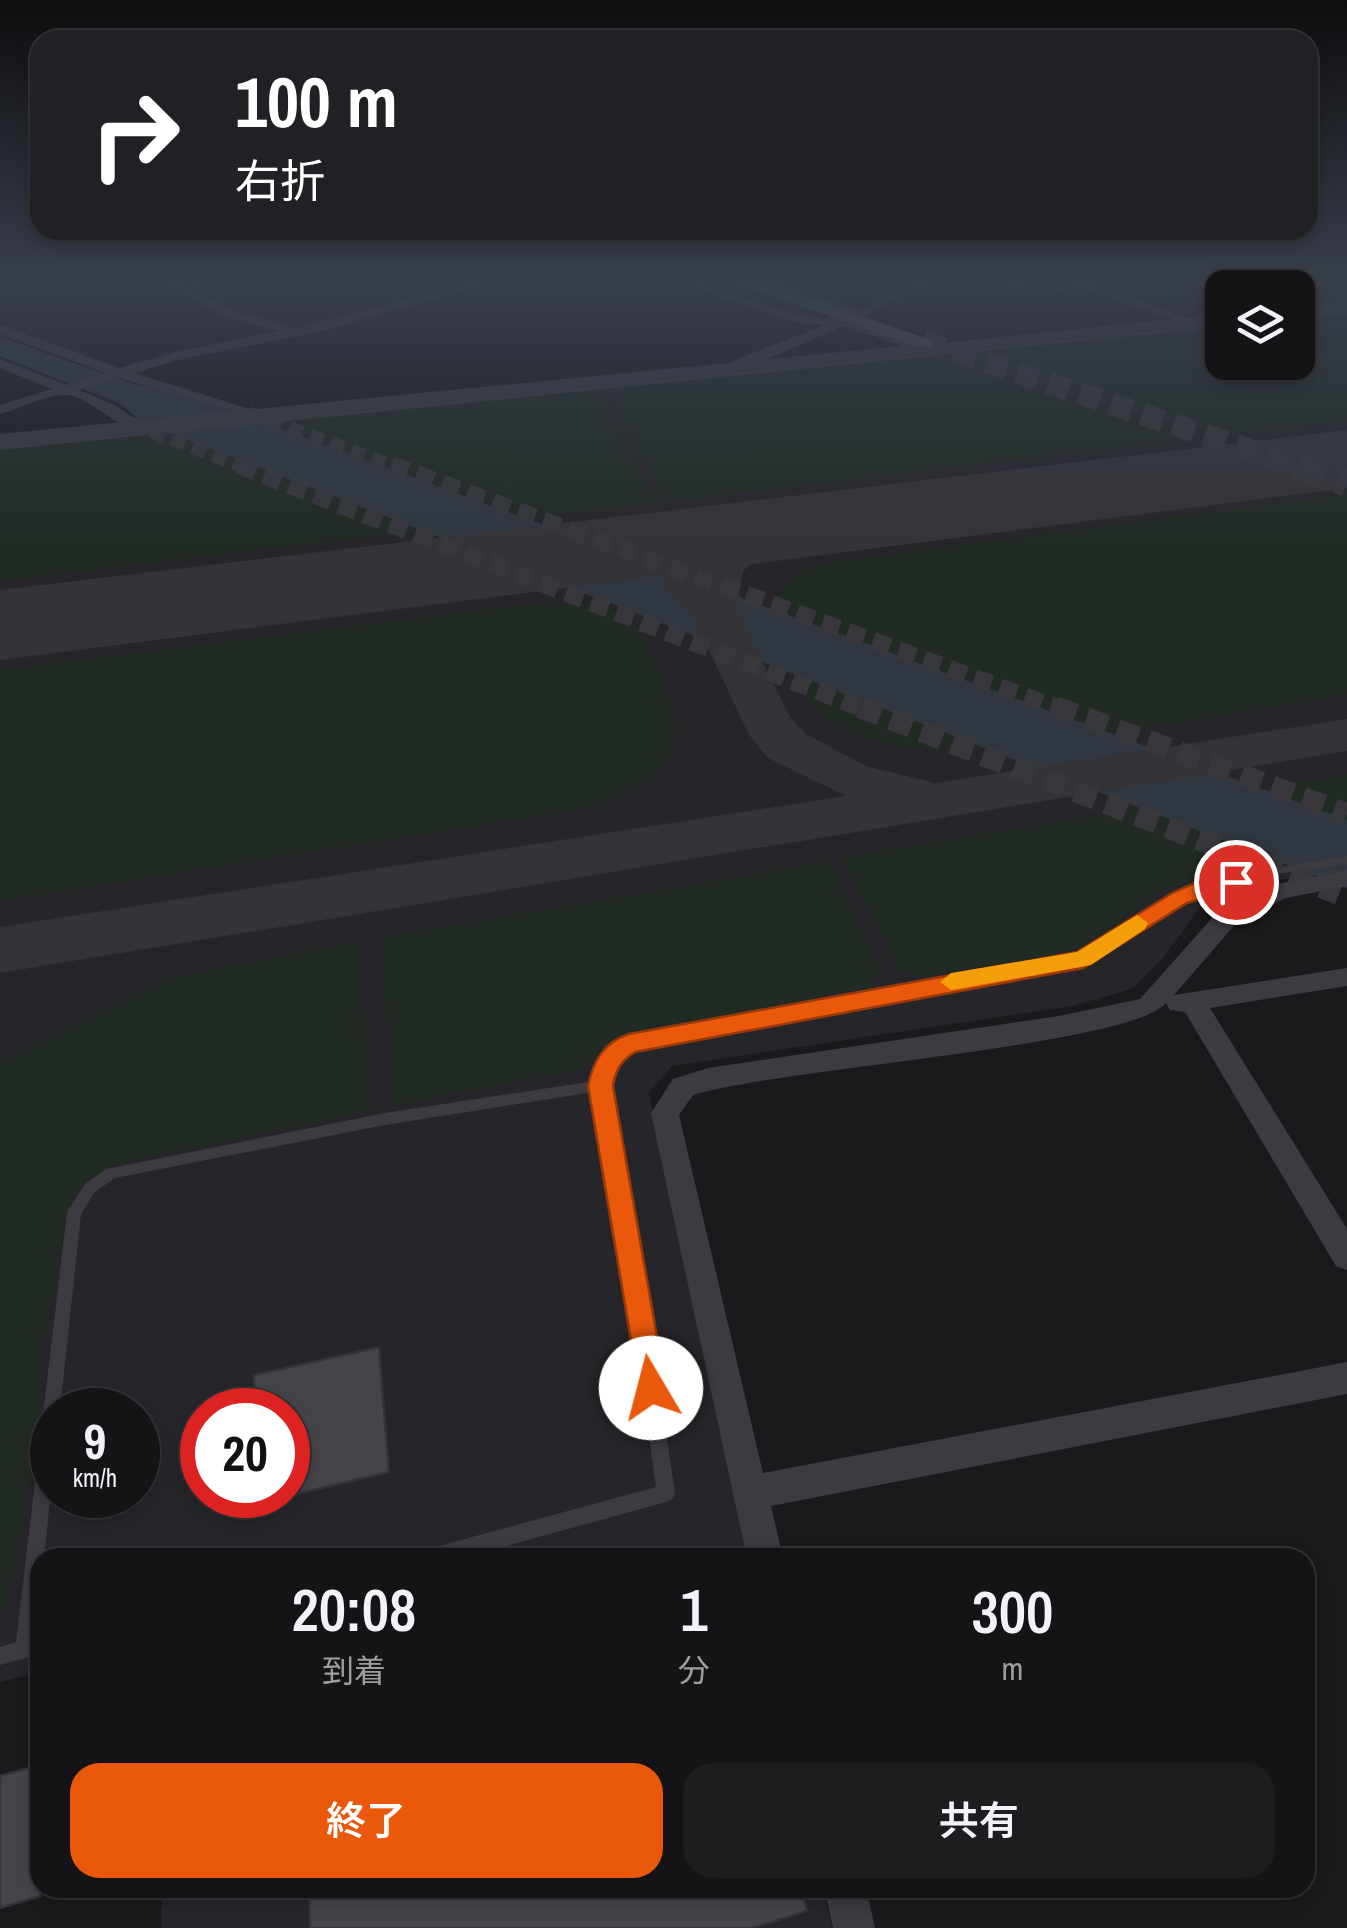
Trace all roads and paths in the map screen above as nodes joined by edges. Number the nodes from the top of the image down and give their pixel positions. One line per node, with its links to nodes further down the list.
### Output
1 (14, 368): 7 (street)
2 (99, 368): 6 (street)
3 (138, 368): 6 (street)
4 (720, 368): 13 (street)
5 (776, 368): 14 (lane)
6 (117, 375): 7 (street); 11 (street)
7 (70, 388): 8 (street); 12 (street)
8 (35, 399): 9 (street); 10 (street)
9 (0, 402)
10 (0, 410)
11 (248, 413)
12 (131, 422)
13 (0, 440)
14 (0, 448)
15 (1347, 860): 20 (lane)
16 (1344, 889): 19 (street)
17 (1347, 977): 18 (street)
18 (1192, 1001): 19 (street); 21 (street)
19 (1148, 1007): 23 (street)
20 (600, 1086): 24 (lane); 25 (lane)
21 (1347, 1256)
22 (1347, 1378): 23 (street)
23 (750, 1493): 26 (street)
24 (42, 1548)
25 (465, 1548)
26 (763, 1548)
27 (30, 1648): 28 (lane)
28 (0, 1656)
29 (846, 1898): 30 (street)
30 (854, 1928)

